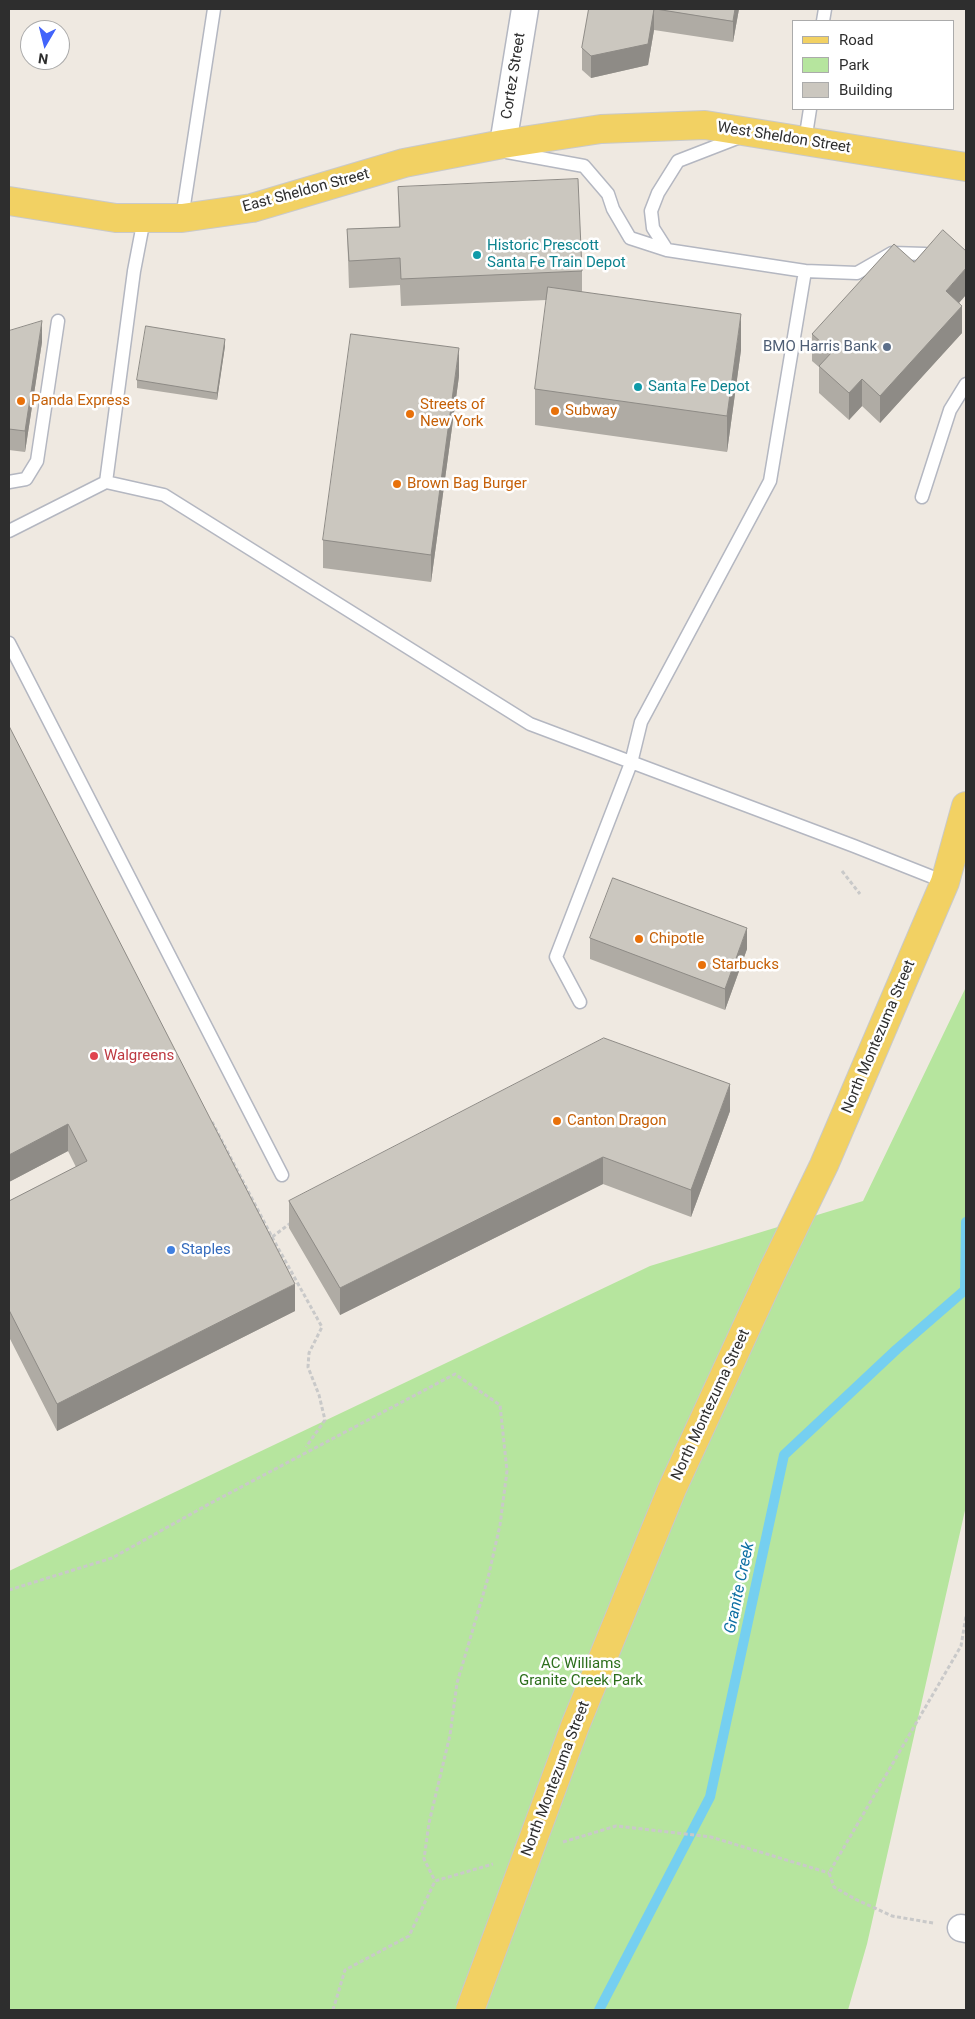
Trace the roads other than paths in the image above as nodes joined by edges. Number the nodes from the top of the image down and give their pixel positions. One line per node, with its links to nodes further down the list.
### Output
1 (214, 9): 10 (lane)
2 (525, 9): 7 (street, Cortez Street)
3 (810, 110): 6 (lane)
4 (601, 129): 5 (main road, West Sheldon Street); 7 (main road, East Sheldon Street)
5 (751, 132): 6 (main road, West Sheldon Street); 12 (lane)
6 (805, 141): 8 (main road, West Sheldon Street)
7 (492, 146): 10 (main road, East Sheldon Street); 12 (lane)
8 (966, 167)
9 (9, 201): 11 (main road, East Sheldon Street)
10 (182, 218): 11 (main road, East Sheldon Street)
11 (144, 219): 18 (lane)
12 (667, 250): 14 (lane)
13 (936, 265): 14 (lane)
14 (805, 272): 22 (lane)
15 (58, 321): 17 (lane)
16 (966, 384): 19 (lane)
17 (9, 482)
18 (106, 482): 20 (lane); 22 (lane)
19 (922, 497)
20 (9, 531)
21 (9, 643): 26 (lane)
22 (631, 763): 24 (lane); 25 (lane)
23 (966, 806): 24 (main road, North Montezuma Street)
24 (945, 882): 27 (main road, North Montezuma Street, bridge)
25 (580, 1002)
26 (282, 1175)
27 (470, 2010)

